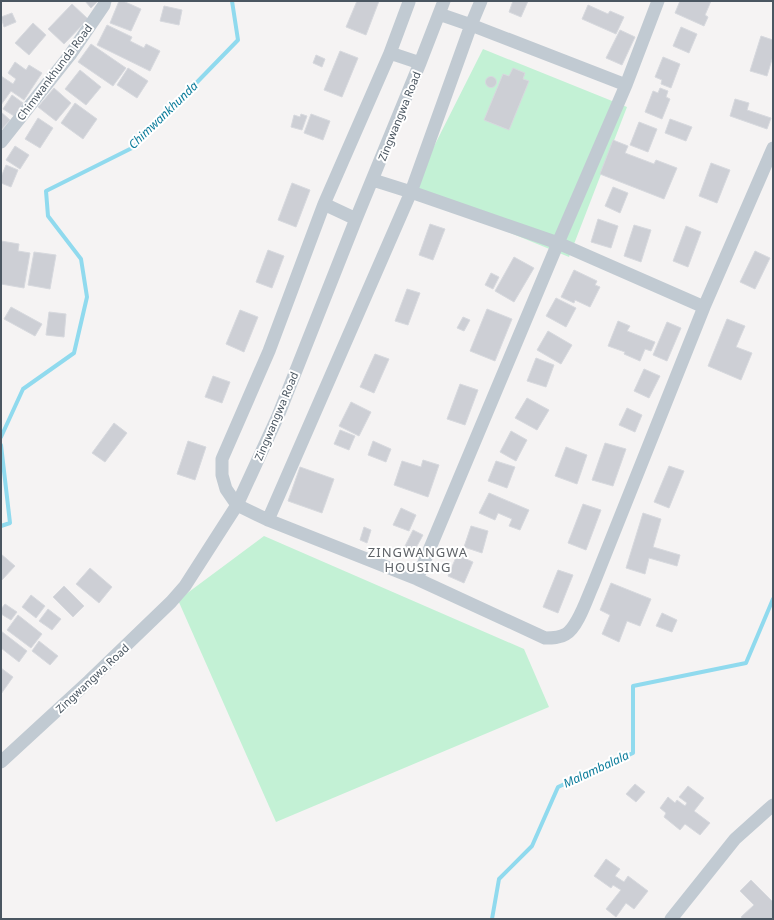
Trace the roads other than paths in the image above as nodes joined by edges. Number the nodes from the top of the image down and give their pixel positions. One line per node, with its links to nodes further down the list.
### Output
1 (105, 1): 11 (street, Chimwankhunda Road)
2 (444, 1): 6 (street, Zingwangwa Road)
3 (481, 1): 7 (street)
4 (658, 1): 10 (street)
5 (409, 2): 8 (street)
6 (439, 14): 7 (street); 9 (street, Zingwangwa Road)
7 (471, 25): 10 (street); 15 (street)
8 (390, 53): 9 (street); 16 (street)
9 (420, 63): 14 (street, Zingwangwa Road)
10 (626, 85): 18 (street)
11 (1, 142)
12 (773, 148): 13 (street)
13 (770, 161): 19 (street)
14 (372, 180): 15 (street); 17 (street, Zingwangwa Road)
15 (411, 192): 18 (street); 21 (street)
16 (324, 204): 17 (street); 20 (street)
17 (356, 219): 20 (street, Zingwangwa Road)
18 (558, 243): 19 (street); 22 (street)
19 (704, 307): 22 (street)
20 (238, 505): 21 (street); 23 (street, Zingwangwa Road)
21 (268, 520): 22 (street)
22 (417, 579)
23 (1, 762)
24 (773, 805): 25 (street)
25 (671, 919)

